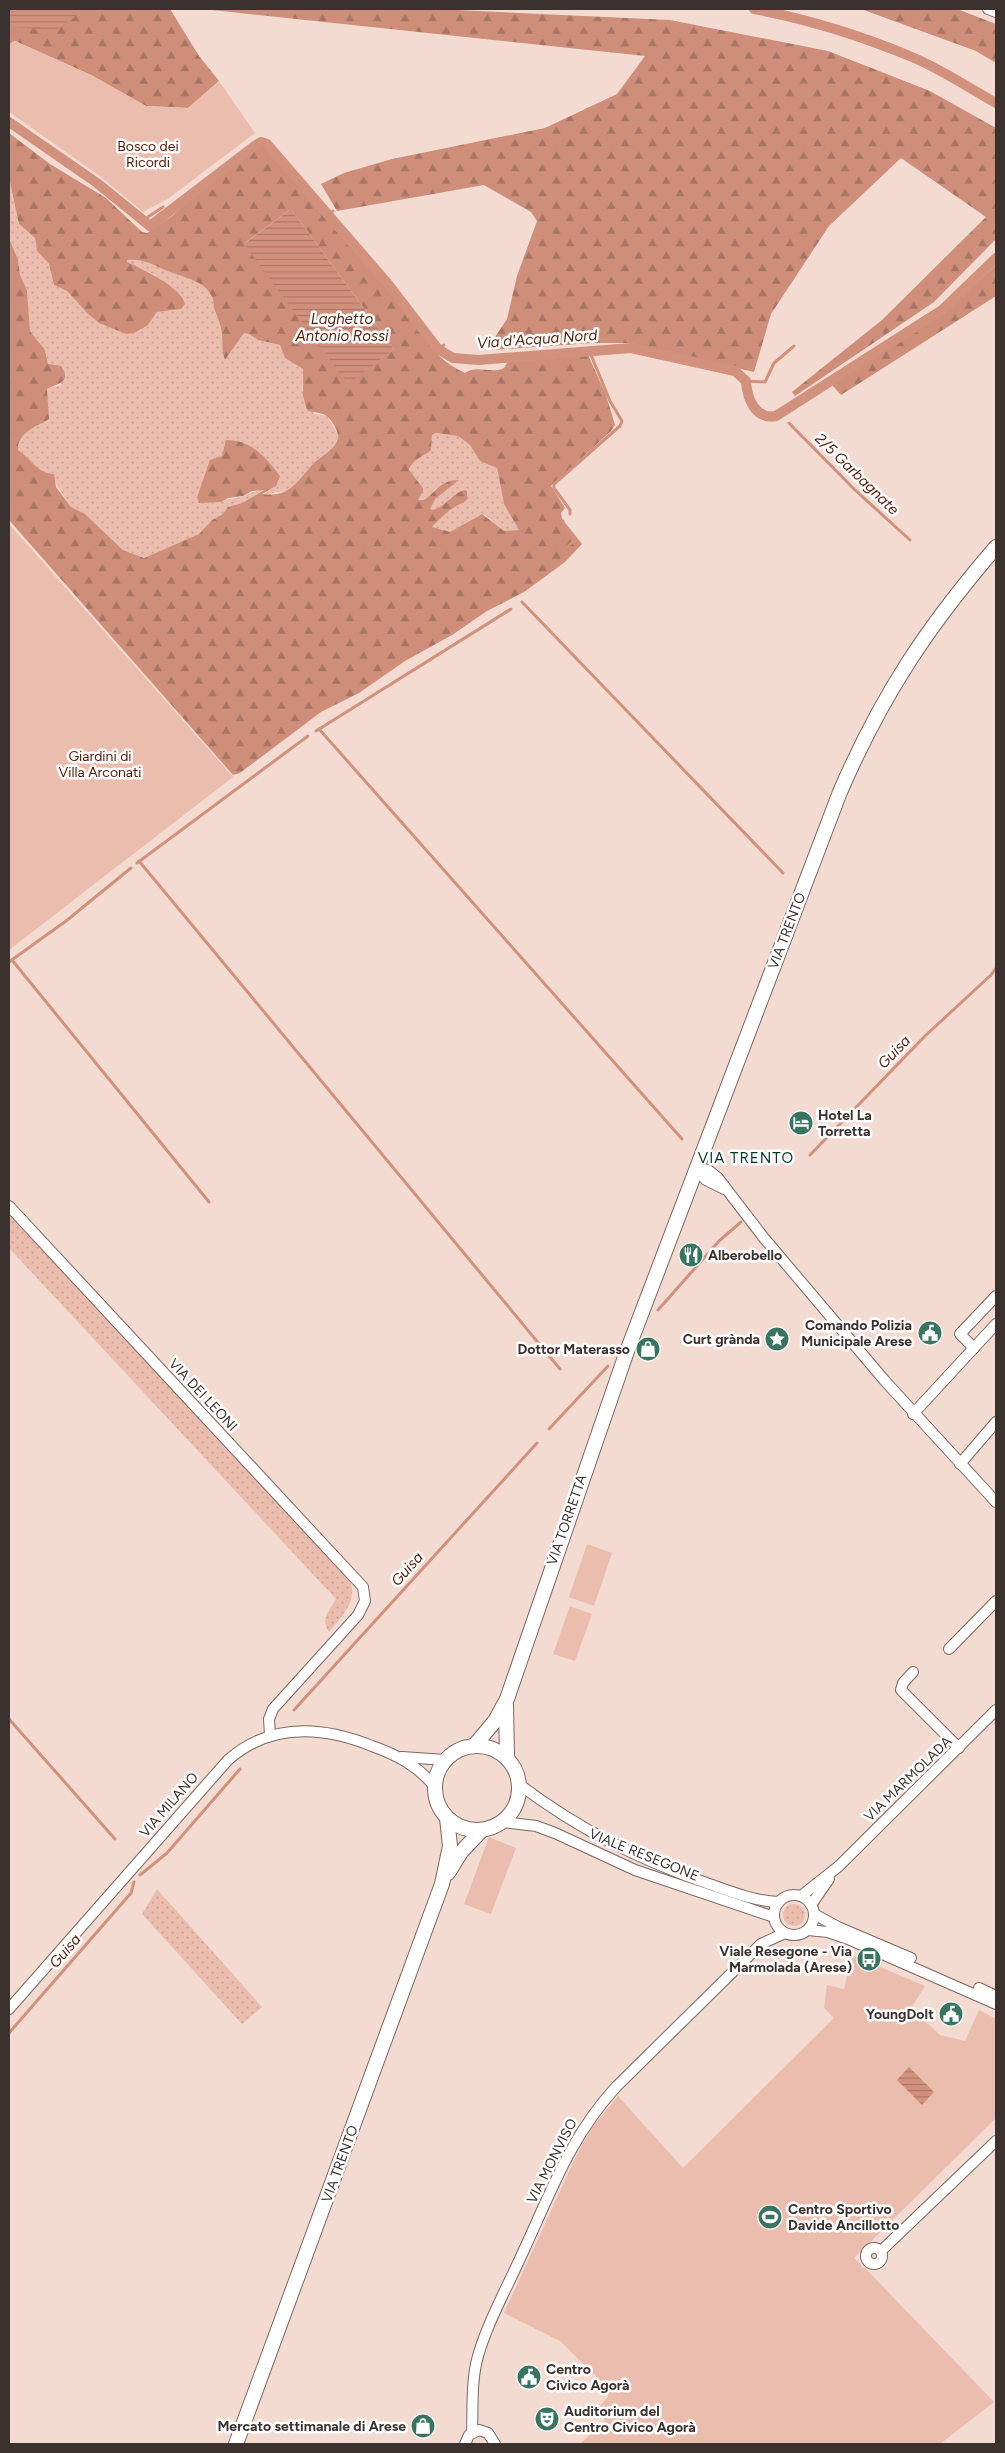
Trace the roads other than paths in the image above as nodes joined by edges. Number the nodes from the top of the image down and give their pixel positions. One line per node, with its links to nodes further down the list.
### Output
1 (988, 9): 2 (street)
2 (996, 12)
3 (996, 547): 4 (main road, VIA TRENTO)
4 (695, 1168): 8 (main road, VIA TRENTO); 10 (street)
5 (9, 1206): 19 (street, VIA DEI LEONI)
6 (996, 1296): 9 (street)
7 (996, 1324): 9 (street)
8 (631, 1342): 17 (main road, VIA TORRETTA)
9 (974, 1348): 10 (street)
10 (913, 1414): 12 (street)
11 (996, 1422): 12 (street)
12 (960, 1464): 13 (street)
13 (996, 1502)
14 (996, 1601): 15 (street)
15 (948, 1649)
16 (913, 1672): 21 (street)
17 (507, 1700): 20 (main road, VIA TORRETTA); 23 (main road, VIA TORRETTA)
18 (996, 1710): 21 (street, VIA MARMOLADA)
19 (270, 1735): 22 (street, VIA MILANO); 41 (street, VIA MILANO)
20 (474, 1746): 23 (main road); 24 (main road)
21 (959, 1748): 31 (street, VIA MARMOLADA)
22 (402, 1757): 24 (street); 26 (street)
23 (507, 1758): 25 (main road)
24 (445, 1760): 26 (main road)
25 (520, 1786): 28 (main road); 33 (street, VIALE RESEGONE)
26 (435, 1787): 27 (main road)
27 (447, 1818): 29 (main road); 30 (main road)
28 (504, 1822): 29 (main road); 35 (street, VIALE RESEGONE)
29 (482, 1830): 30 (main road)
30 (451, 1862): 45 (main road, VIA TRENTO)
31 (839, 1866): 32 (street, VIA MARMOLADA); 34 (street, VIA MARMOLADA)
32 (801, 1896): 33 (street); 34 (street)
33 (778, 1902): 35 (street)
34 (813, 1909): 36 (street); 39 (street)
35 (774, 1918): 37 (street); 38 (street, VIA MONVISO)
36 (808, 1930): 37 (street); 40 (street)
37 (785, 1933): 38 (street, VIA MONVISO)
38 (761, 1944): 44 (street, VIA MONVISO)
39 (996, 1996)
40 (996, 2004)
41 (9, 2009)
42 (996, 2141): 43 (street)
43 (881, 2251)
44 (476, 2431): 46 (street); 47 (street)
45 (236, 2444)
46 (465, 2444)
47 (495, 2444)

